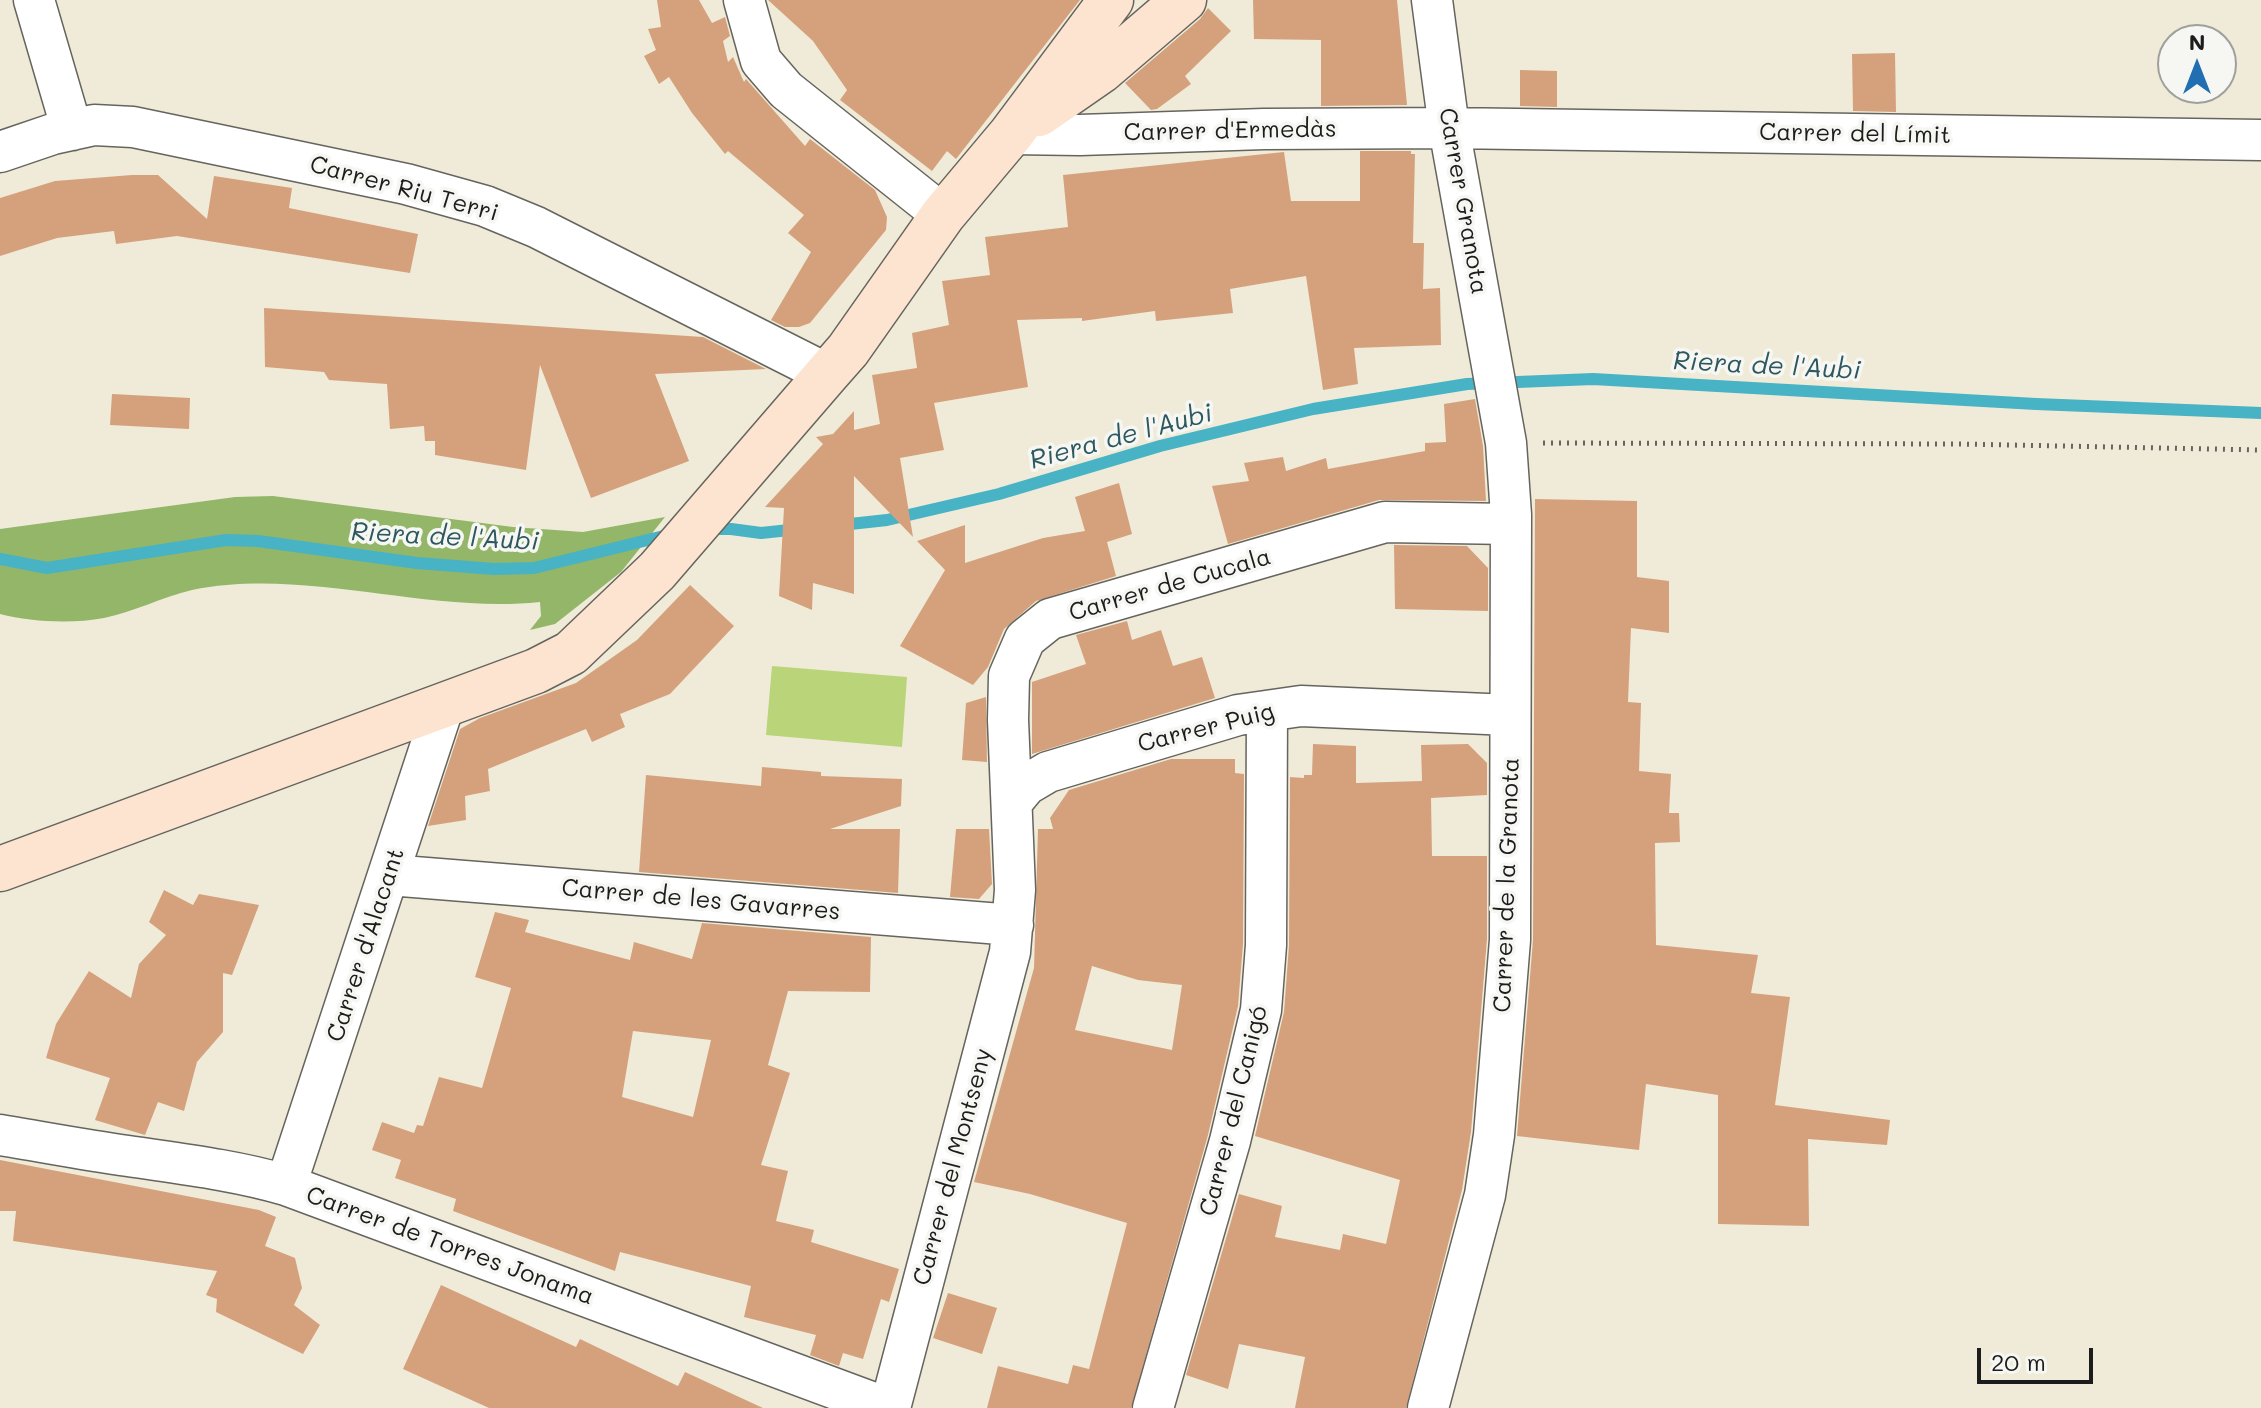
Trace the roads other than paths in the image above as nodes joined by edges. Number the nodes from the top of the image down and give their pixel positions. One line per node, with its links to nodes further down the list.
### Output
1 (34, 0): 7 (street)
2 (744, 0): 11 (street)
3 (1111, 0): 8 (street)
4 (1184, 0): 8 (street)
5 (1432, 0): 6 (street, Carrer Granota)
6 (1449, 128): 8 (street, Carrer d'Ermedàs); 9 (street, Carrer del Límit); 13 (street, Carrer Granota)
7 (72, 130): 10 (street, Carrer Riu Terri); 12 (street, Carrer Riu Terri)
8 (1011, 134): 11 (street)
9 (2261, 140)
10 (0, 152)
11 (943, 215): 12 (street)
12 (827, 374): 15 (street)
13 (1499, 402): 14 (street, Carrer de la Granota)
14 (1511, 524): 17 (street, Carrer de la Granota); 18 (street, Carrer de Cucala)
15 (444, 705): 19 (street); 20 (street, Carrer d'Alacant)
16 (1267, 711): 17 (street, Carrer Puig); 18 (street, Carrer Puig); 25 (street, Carrer del Canigó)
17 (1510, 715): 26 (street, Carrer de la Granota)
18 (1012, 802): 21 (street, Carrer de Cucala)
19 (0, 869)
20 (389, 875): 21 (street, Carrer de les Gavarres); 23 (street, Carrer d'Alacant)
21 (1013, 925): 24 (street, Carrer del Montseny)
22 (0, 1135): 23 (street, Carrer de Torres Jonama)
23 (286, 1185): 24 (street, Carrer de Torres Jonama)
24 (888, 1408)
25 (1153, 1408)
26 (1428, 1408)

